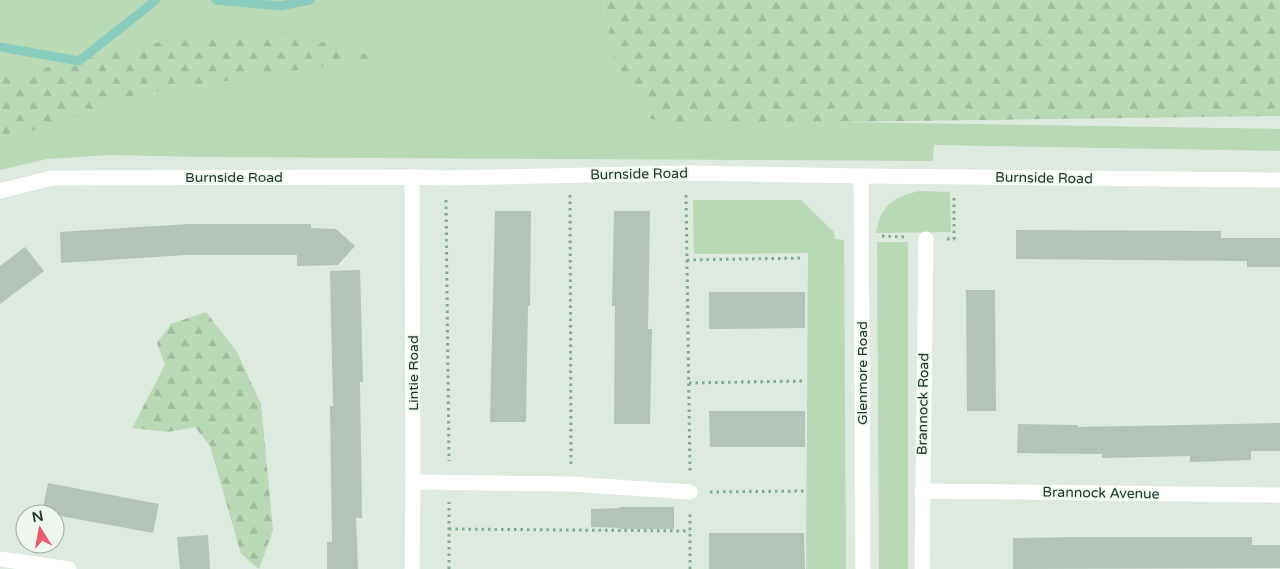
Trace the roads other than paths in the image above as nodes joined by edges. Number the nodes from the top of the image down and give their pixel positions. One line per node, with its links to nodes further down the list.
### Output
1 (412, 176): 2 (street, Burnside Road); 4 (street, Burnside Road); 6 (street, Lintie Road)
2 (861, 176): 3 (street, Burnside Road); 13 (street, Glenmore Road)
3 (1280, 180)
4 (0, 191)
5 (926, 239): 7 (street, Brannock Road)
6 (413, 482): 8 (street); 12 (street, Lintie Road)
7 (922, 491): 9 (street, Brannock Avenue); 14 (street, Brannock Road)
8 (690, 492)
9 (1280, 494)
10 (0, 559): 11 (street)
11 (69, 569)
12 (412, 569)
13 (863, 569)
14 (922, 569)

